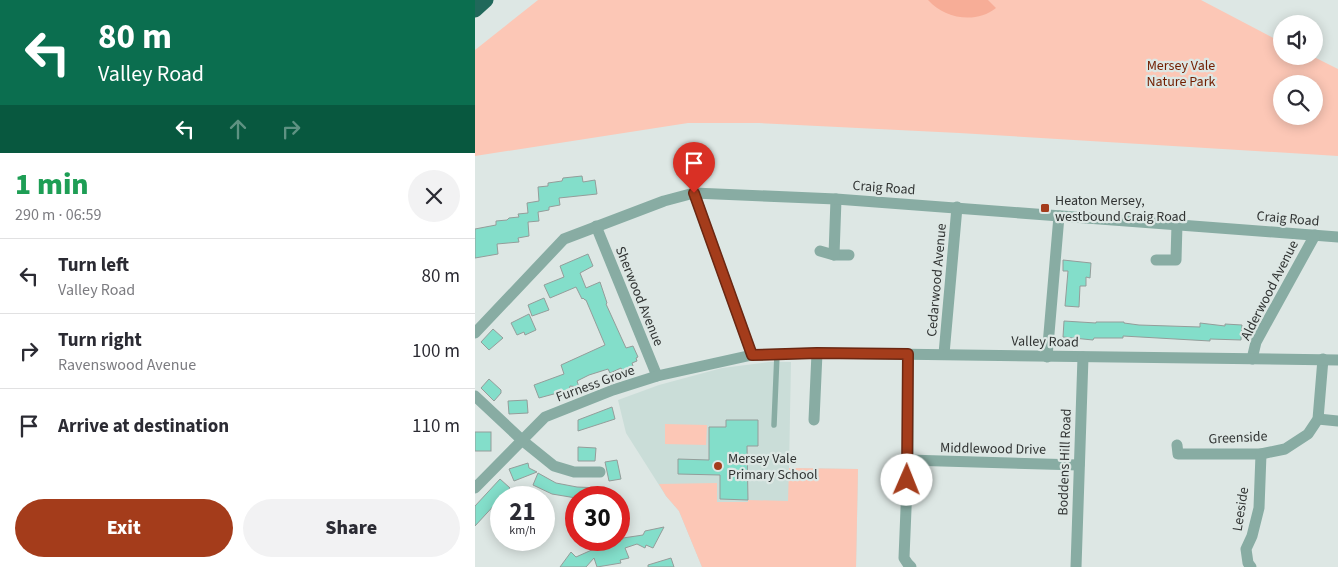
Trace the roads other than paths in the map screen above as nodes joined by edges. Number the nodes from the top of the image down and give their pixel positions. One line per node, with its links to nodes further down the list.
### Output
1 (486, 0): 2 (highway)
2 (475, 10)
3 (694, 193): 4 (street, Craig Road); 8 (street, Craig Road); 20 (street)
4 (836, 199): 5 (street, Craig Road); 12 (street)
5 (957, 207): 6 (street, Craig Road); 19 (street, Cedarwood Avenue)
6 (1059, 216): 7 (street, Craig Road); 21 (street)
7 (1177, 224): 9 (street, Craig Road); 14 (street)
8 (596, 226): 15 (street, Craig Road); 26 (street, Sherwood Avenue)
9 (1315, 235): 10 (street, Craig Road); 23 (street, Alderwood Avenue)
10 (1338, 237)
11 (820, 251): 12 (street)
12 (834, 254): 13 (street)
13 (849, 255)
14 (1156, 260)
15 (475, 333)
16 (817, 353): 17 (street, Valley Road); 18 (street, Valley Road); 29 (street)
17 (777, 354): 20 (street, Valley Road); 31 (lane)
18 (908, 354): 19 (street, Valley Road); 35 (street)
19 (944, 354): 21 (street, Valley Road)
20 (752, 355): 26 (street, Furness Grove)
21 (1047, 357): 22 (street, Valley Road)
22 (1083, 357): 23 (street, Valley Road); 36 (street, Boddens Hill Road)
23 (1252, 359): 24 (street, Valley Road)
24 (1323, 360): 25 (street, Valley Road); 28 (street)
25 (1338, 360)
26 (657, 376): 32 (street, Furness Grove)
27 (475, 396): 32 (street)
28 (1318, 419): 30 (street); 34 (street, Greenside)
29 (814, 420)
30 (1338, 421)
31 (774, 425)
32 (523, 441): 37 (street); 38 (street, Furness Grove)
33 (1178, 450): 34 (street, Greenside)
34 (1261, 454): 41 (street, Leeside)
35 (908, 460): 36 (street, Middlewood Drive); 39 (street)
36 (1079, 465): 40 (street, Boddens Hill Road)
37 (600, 472)
38 (475, 488)
39 (911, 567)
40 (1076, 567)
41 (1251, 567)

